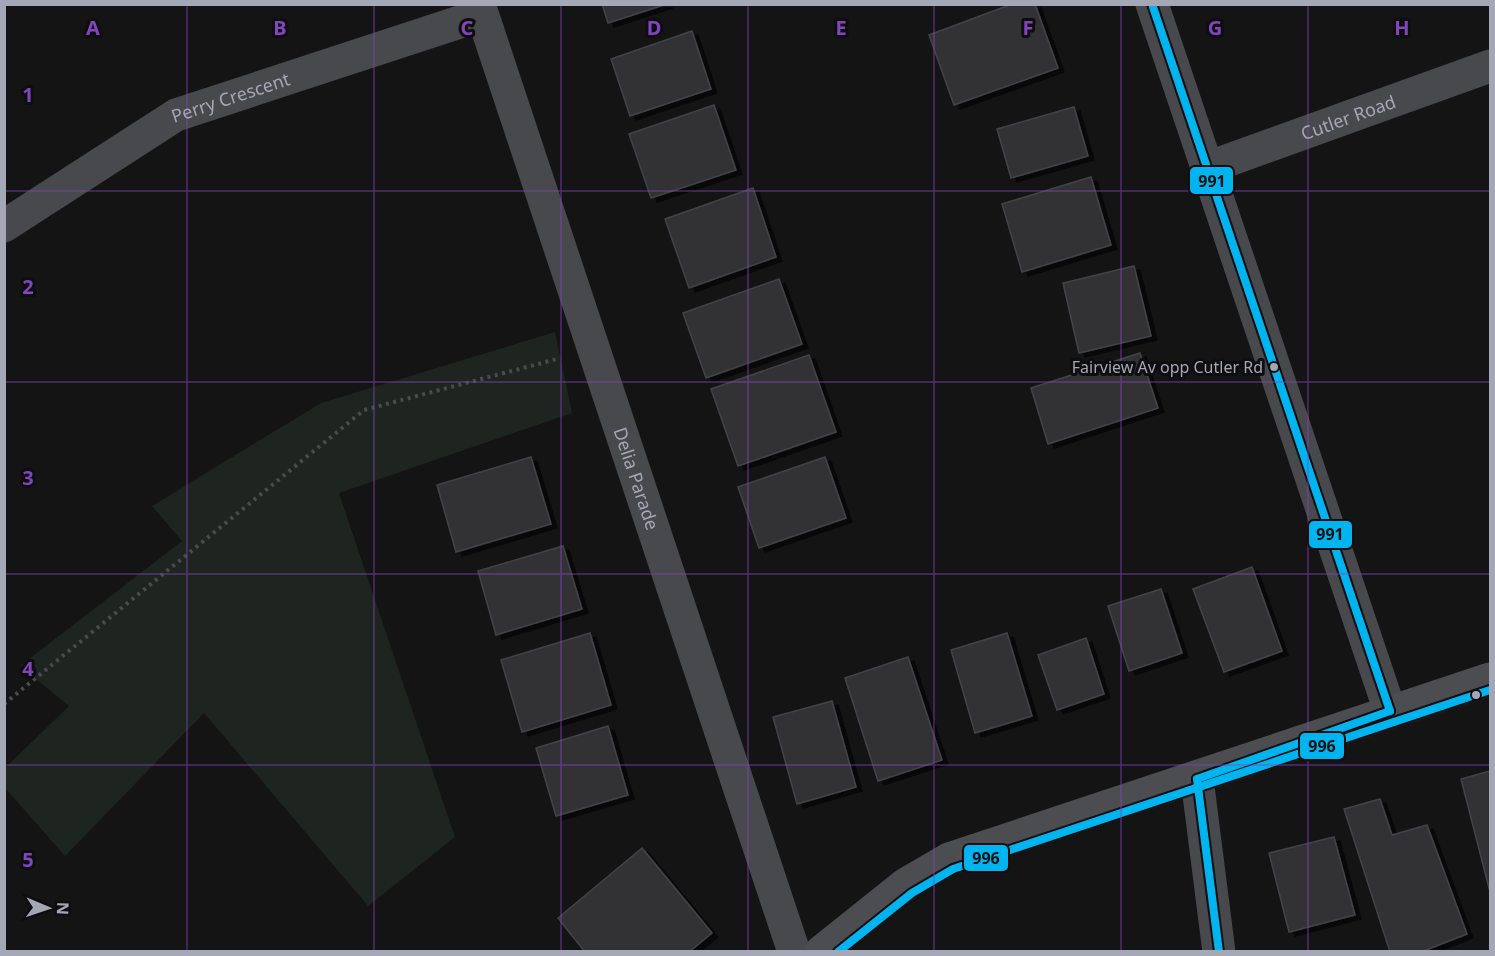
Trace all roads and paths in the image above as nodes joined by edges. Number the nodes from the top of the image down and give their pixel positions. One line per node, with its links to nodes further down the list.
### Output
1 (1152, 4): 4 (street)
2 (480, 10): 5 (street, Perry Crescent); 6 (street, Delia Parade)
3 (1491, 66): 4 (street, Cutler Road)
4 (1207, 168): 9 (street)
5 (4, 226)
6 (593, 349): 8 (path); 11 (street, Delia Parade)
7 (1491, 679): 9 (street)
8 (4, 704)
9 (1390, 711): 10 (street)
10 (1197, 779): 12 (street); 13 (street)
11 (794, 951)
12 (822, 951)
13 (1219, 951)

